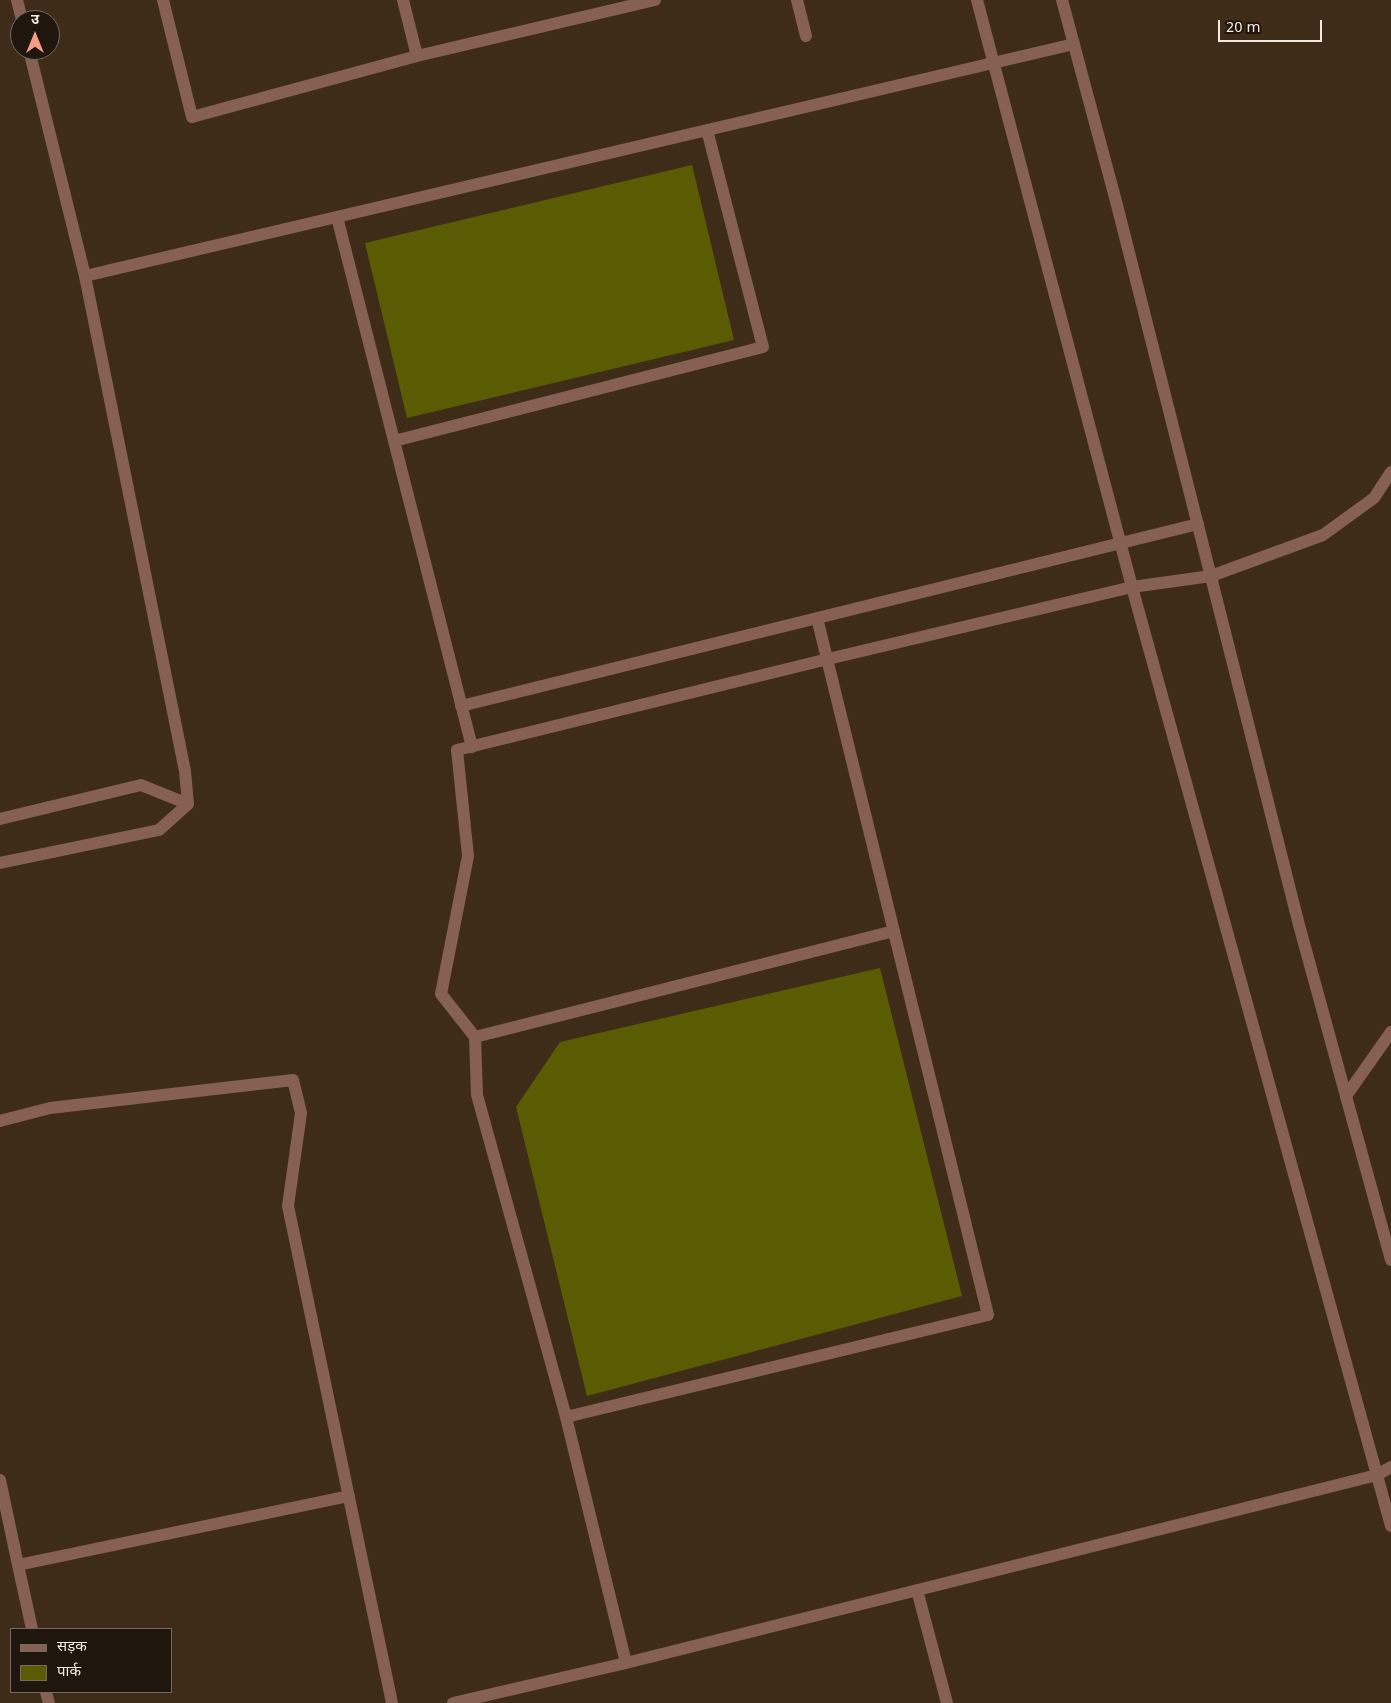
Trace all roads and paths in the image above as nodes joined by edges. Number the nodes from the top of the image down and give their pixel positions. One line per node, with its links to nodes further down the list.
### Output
1 (164, 0): 9 (street)
2 (403, 0): 9 (street)
3 (655, 0): 9 (street)
4 (797, 0): 7 (street)
5 (977, 0): 11 (street)
6 (1062, 0): 8 (street)
7 (806, 36)
8 (1074, 44): 11 (street); 17 (street)
9 (417, 56)
10 (31, 60): 14 (street)
11 (994, 64): 12 (street); 18 (street)
12 (707, 130): 13 (street); 15 (street)
13 (336, 217): 14 (street); 15 (street)
14 (85, 276): 25 (street)
15 (394, 441): 23 (street)
16 (1391, 472): 19 (street)
17 (1198, 524): 18 (street); 19 (street)
18 (1122, 544): 20 (street); 21 (street)
19 (1211, 576): 20 (street); 31 (street)
20 (1132, 587): 22 (street); 36 (street)
21 (818, 618): 22 (street); 23 (street)
22 (828, 659): 24 (street); 28 (street)
23 (461, 706): 24 (street)
24 (472, 747): 30 (street)
25 (188, 804): 26 (street); 27 (street)
26 (0, 819)
27 (0, 864)
28 (894, 932): 30 (street); 34 (street)
29 (1391, 1032): 31 (street)
30 (475, 1037): 34 (street)
31 (1346, 1096): 33 (street)
32 (0, 1121): 38 (street)
33 (1391, 1260)
34 (566, 1417): 43 (street)
35 (1391, 1467): 36 (street)
36 (1377, 1475): 39 (street); 41 (street)
37 (0, 1480): 40 (street)
38 (349, 1496): 40 (street); 44 (street)
39 (1391, 1526)
40 (18, 1565): 42 (street)
41 (917, 1590): 43 (street); 46 (street)
42 (32, 1628)
43 (626, 1662): 45 (street)
44 (392, 1703)
45 (453, 1703)
46 (947, 1703)

